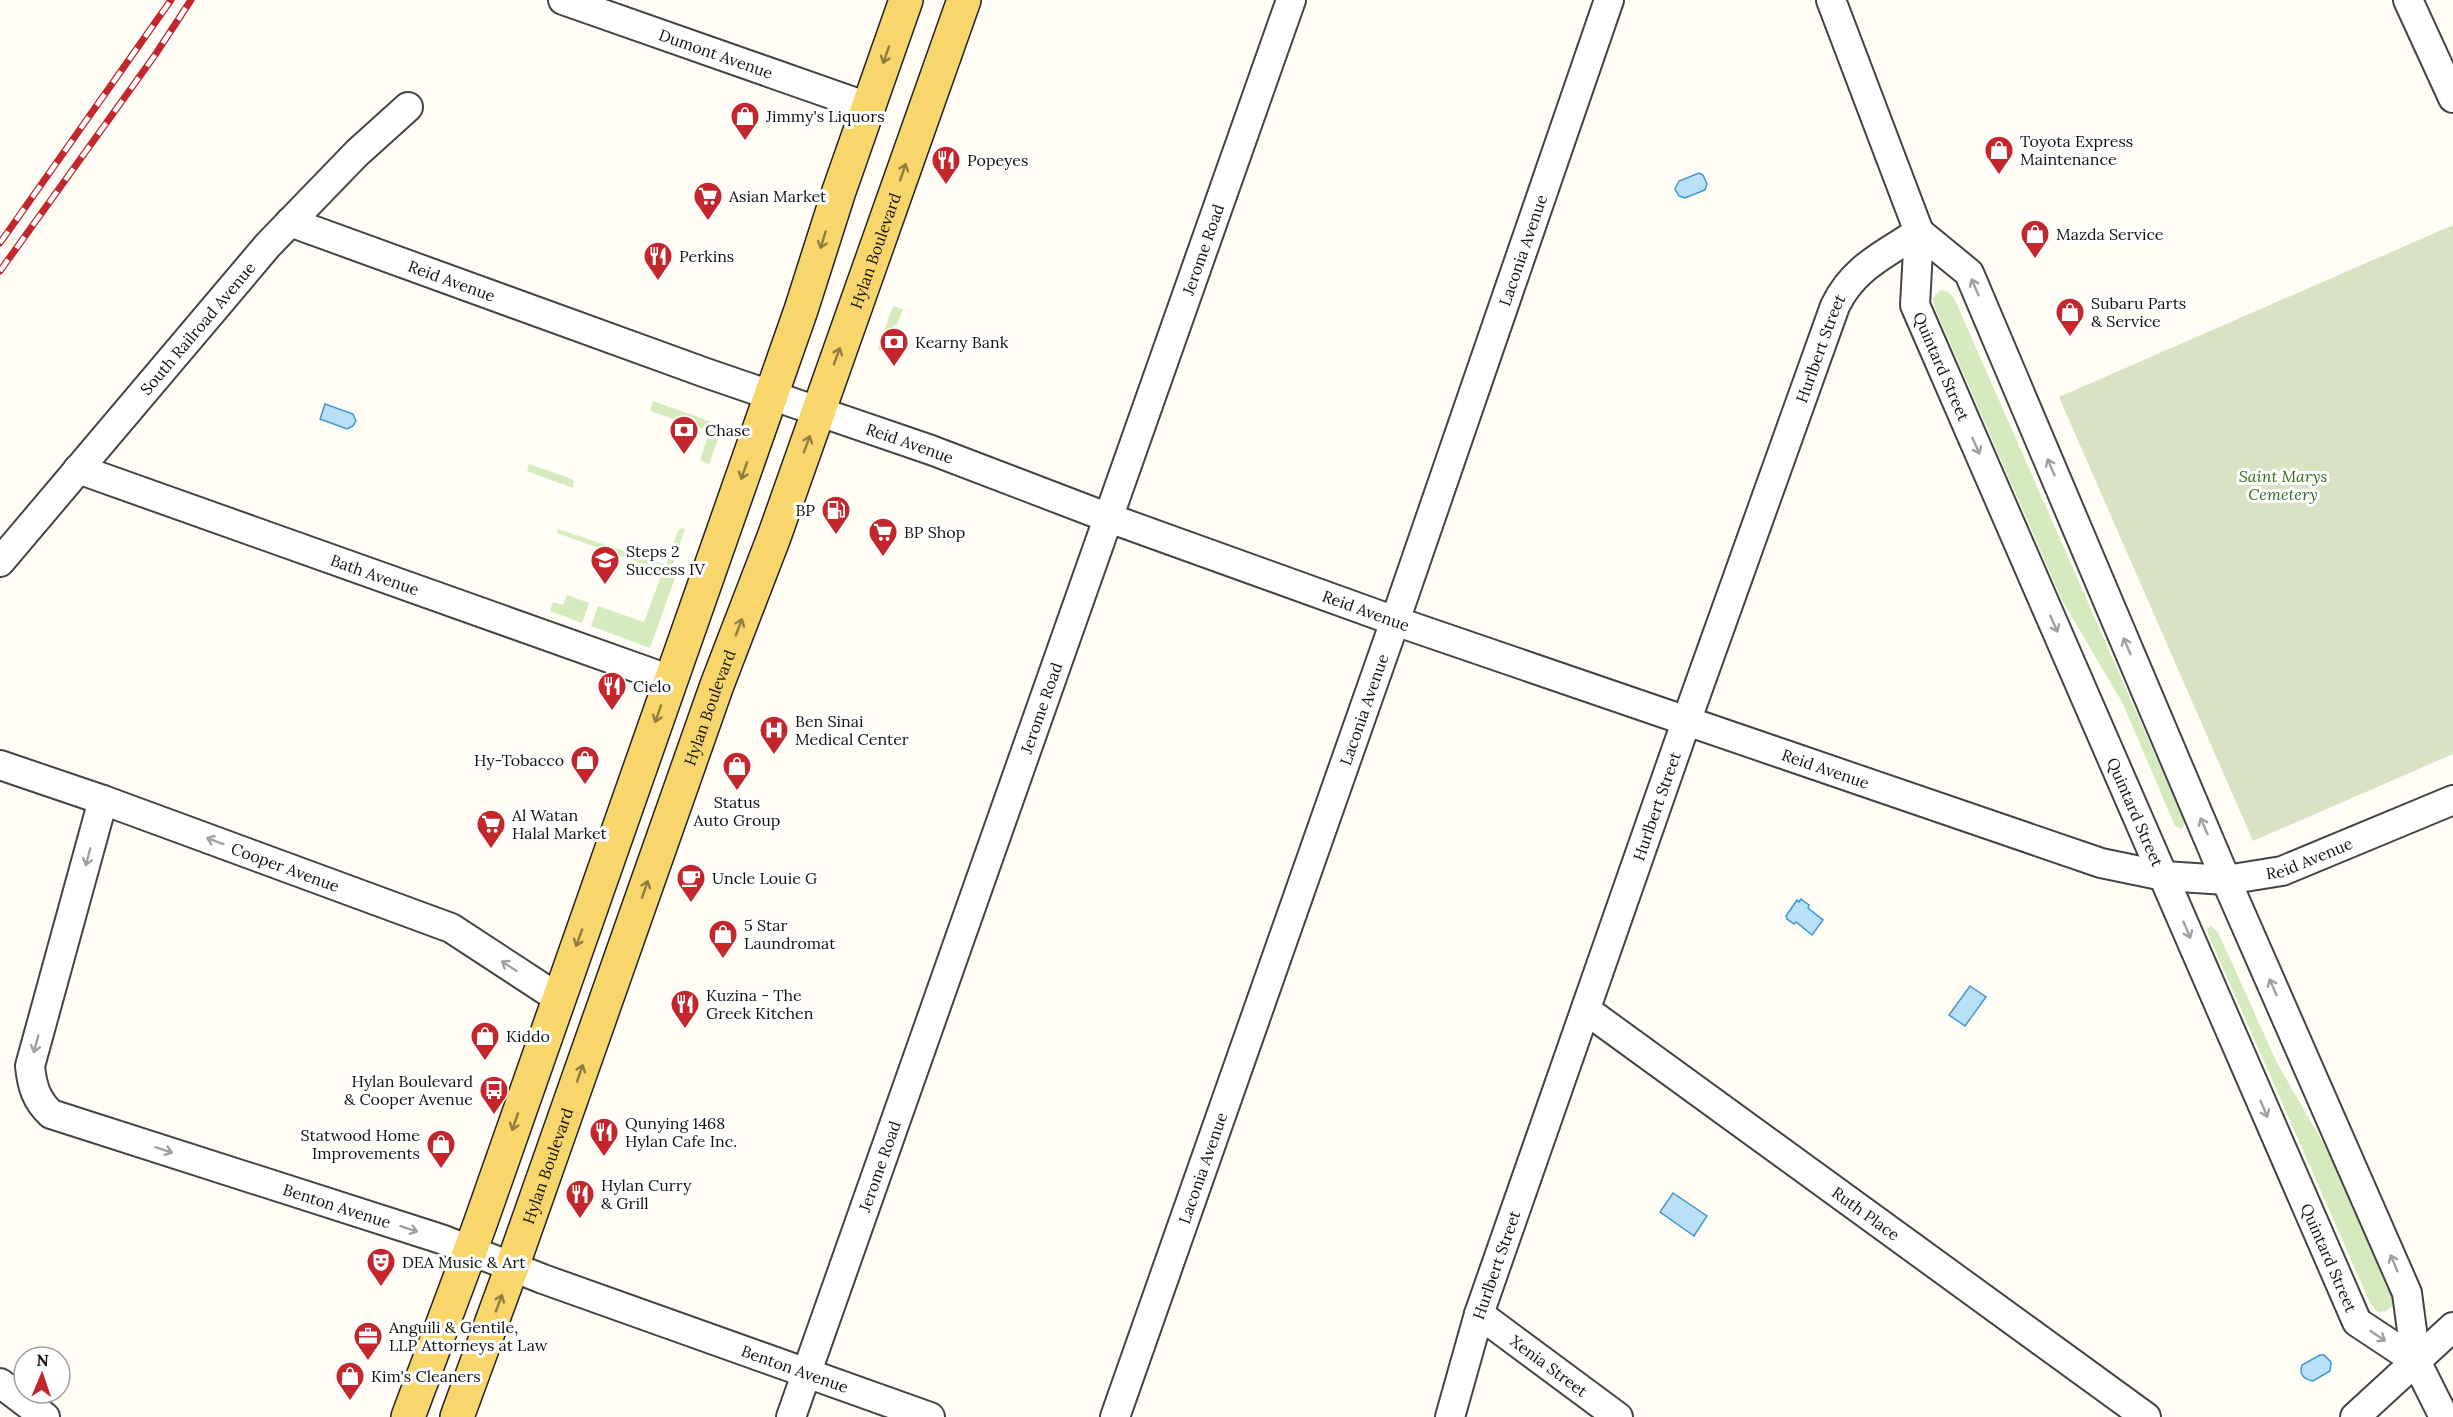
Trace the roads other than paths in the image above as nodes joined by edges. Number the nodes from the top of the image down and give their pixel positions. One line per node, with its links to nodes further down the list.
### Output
1 (563, 0): 10 (street, Dumont Avenue)
2 (906, 0): 10 (main road, one-way to 10)
3 (964, 0): 14 (main road, Hylan Boulevard, one-way to 3)
4 (1291, 0): 16 (street, Jerome Road)
5 (1609, 0): 18 (street, Laconia Avenue)
6 (1831, 0): 12 (street, Quintard Street)
7 (2408, 0): 8 (street)
8 (2453, 99)
9 (408, 107): 11 (street, South Railroad Avenue)
10 (868, 107): 13 (main road, one-way to 13)
11 (290, 222): 13 (street, Reid Avenue); 15 (street, South Railroad Avenue)
12 (1919, 232): 20 (street, Hurlbert Street); 24 (street, Quintard Street, one-way to 24); 25 (street, Quintard Street, one-way to 12)
13 (770, 396): 14 (street, Reid Avenue); 19 (main road, one-way to 19)
14 (819, 412): 16 (street, Reid Avenue); 29 (main road, Hylan Boulevard, one-way to 14)
15 (78, 469): 17 (street, South Railroad Avenue); 19 (street, Bath Avenue)
16 (1109, 518): 18 (street, Reid Avenue); 33 (street, Jerome Road)
17 (0, 561)
18 (1395, 621): 20 (street, Reid Avenue); 40 (street, Laconia Avenue)
19 (670, 680): 26 (main road, one-way to 26)
20 (1686, 722): 24 (street, Reid Avenue); 27 (street, Hurlbert Street)
21 (0, 765): 22 (street, Cooper Avenue)
22 (103, 800): 26 (street, Cooper Avenue, one-way to 22); 28 (street, Benton Avenue, one-way to 28)
23 (2453, 800): 25 (street, Reid Avenue)
24 (2164, 876): 25 (street, Reid Avenue); 32 (street, Quintard Street, one-way to 32)
25 (2226, 879): 32 (street, Quintard Street, one-way to 25)
26 (558, 998): 28 (main road, one-way to 28)
27 (1586, 1010): 30 (street, Hurlbert Street); 43 (street, Ruth Place)
28 (471, 1251): 29 (street, Benton Avenue); 36 (main road)
29 (512, 1267): 33 (street, Benton Avenue); 37 (main road, Hylan Boulevard, one-way to 29)
30 (1479, 1314): 41 (street, Hurlbert Street); 42 (street, Xenia Street)
31 (2453, 1327): 32 (street)
32 (2416, 1361): 44 (street); 45 (street, Quintard Street)
33 (807, 1372): 38 (street, Jerome Road); 39 (street, Benton Avenue)
34 (0, 1383): 35 (street)
35 (45, 1417)
36 (408, 1417)
37 (457, 1417)
38 (791, 1417)
39 (930, 1417)
40 (1114, 1417)
41 (1450, 1417)
42 (1618, 1417)
43 (2146, 1417)
44 (2355, 1417)
45 (2444, 1417)

